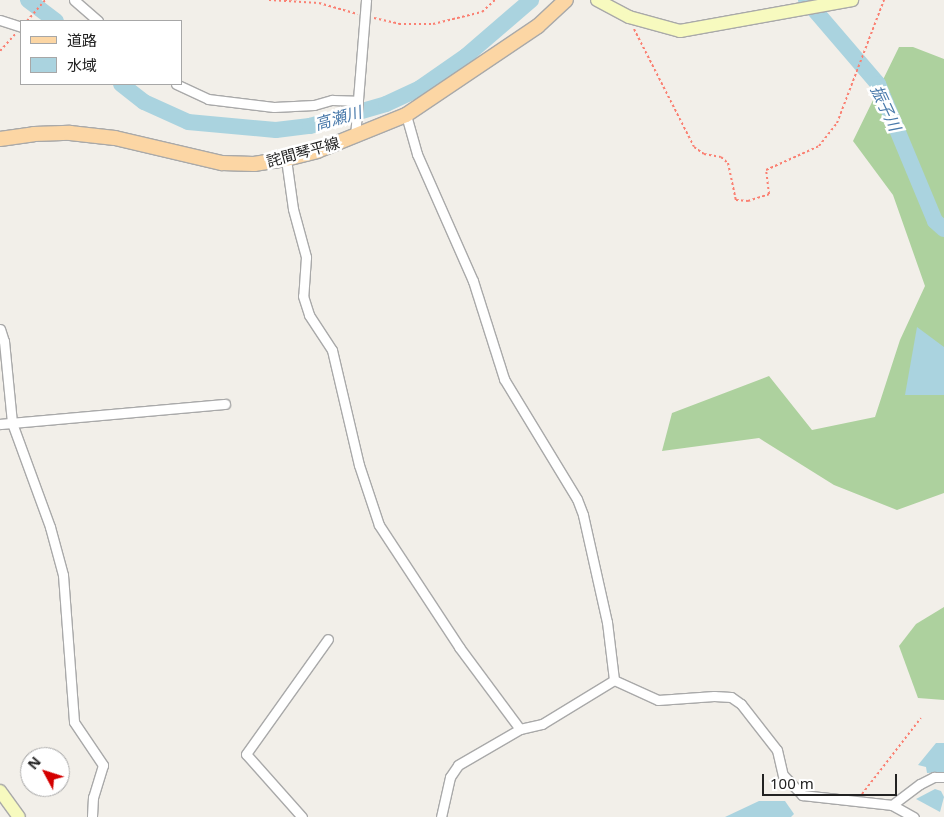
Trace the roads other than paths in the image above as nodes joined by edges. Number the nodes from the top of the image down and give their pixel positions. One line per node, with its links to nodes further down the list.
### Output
1 (74, 0): 7 (street)
2 (366, 0): 10 (street)
3 (566, 0): 11 (main road, 詫間琴平線)
4 (597, 0): 5 (street)
5 (852, 0)
6 (0, 20): 8 (street)
7 (97, 20)
8 (20, 27)
9 (178, 85): 10 (street)
10 (356, 101): 12 (street)
11 (406, 115): 12 (main road, 詫間琴平線); 20 (street)
12 (355, 137): 14 (main road, 詫間琴平線)
13 (0, 139): 14 (main road, 詫間琴平線)
14 (286, 159): 21 (street)
15 (0, 329): 17 (street)
16 (225, 404): 17 (street)
17 (12, 423): 18 (street); 26 (street)
18 (0, 424)
19 (328, 640): 27 (street)
20 (614, 680): 21 (street); 24 (street)
21 (520, 729): 28 (street)
22 (944, 777): 24 (street)
23 (0, 792): 25 (street)
24 (892, 805): 29 (street)
25 (19, 817)
26 (92, 817)
27 (302, 817)
28 (441, 817)
29 (914, 817)

